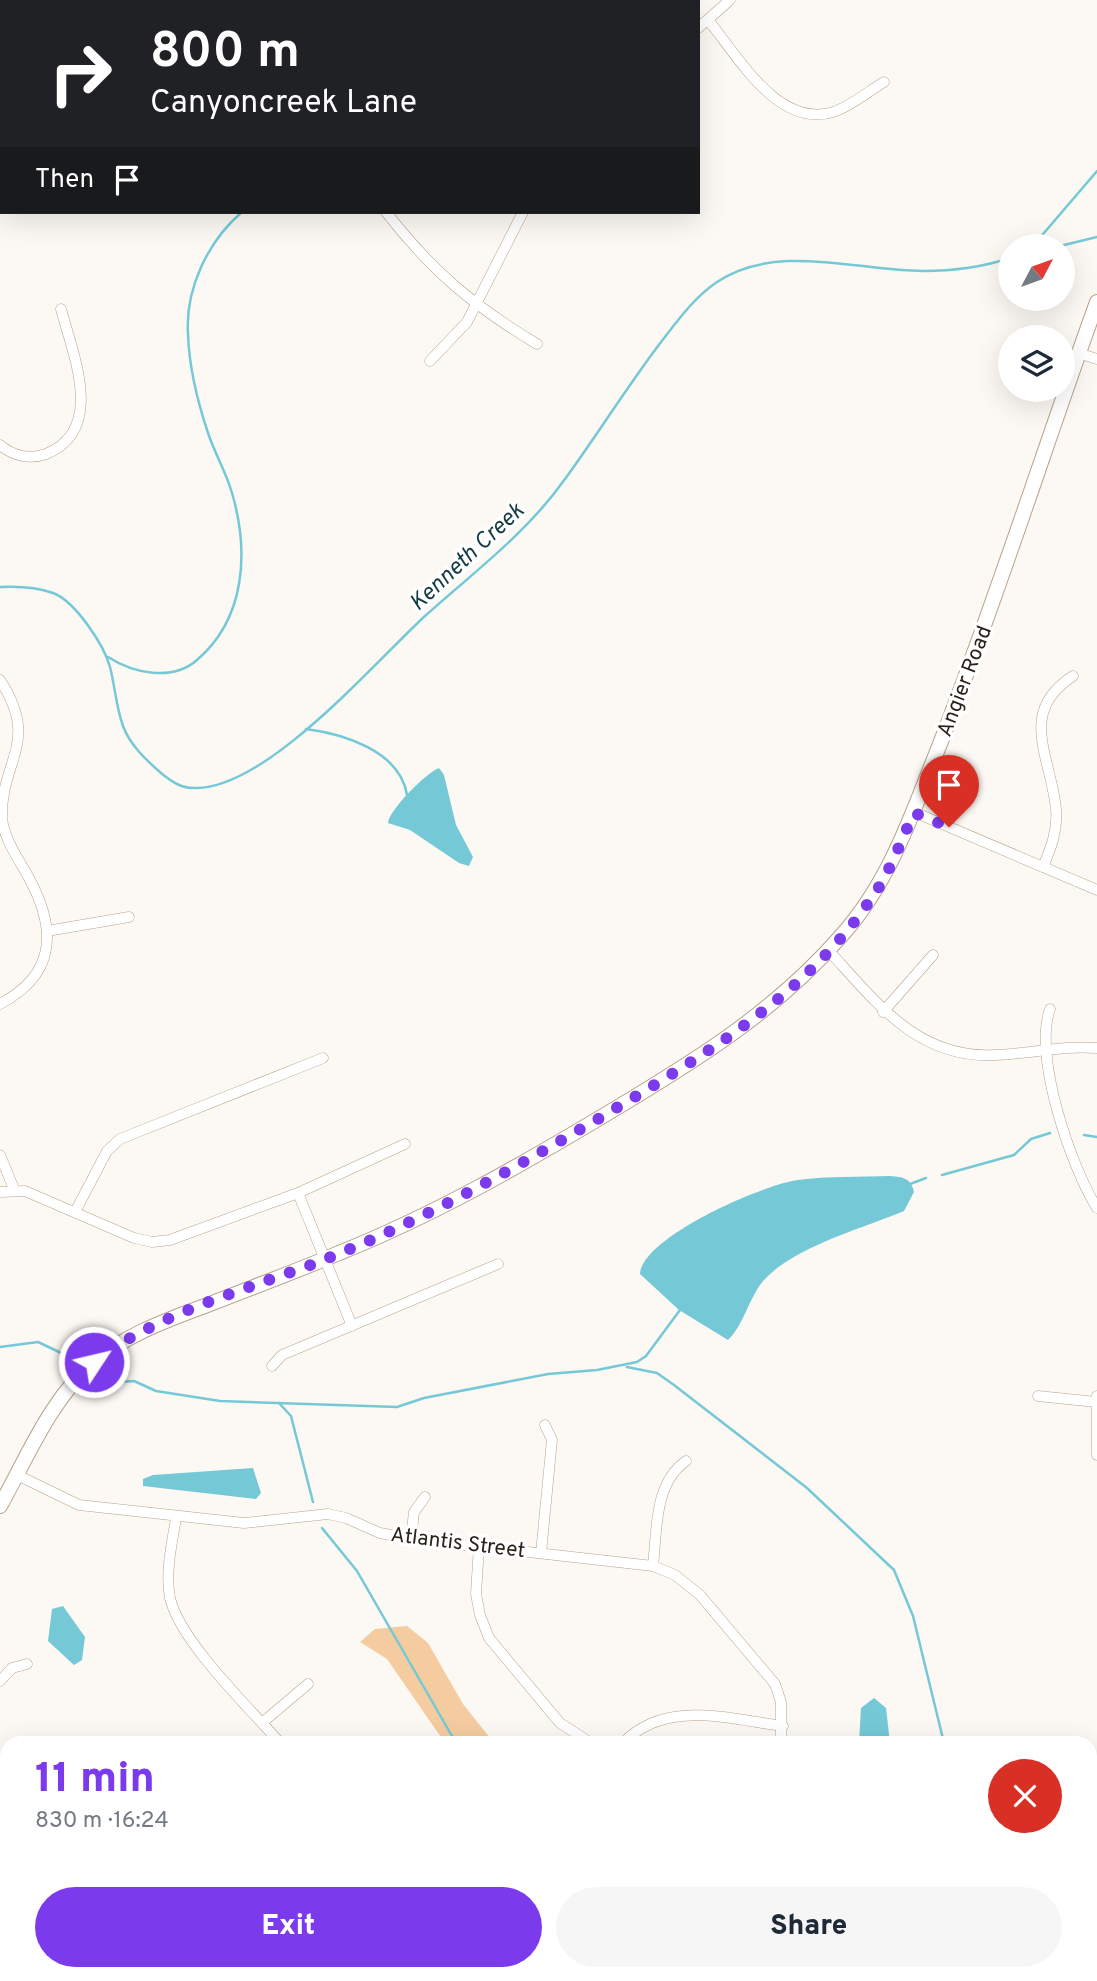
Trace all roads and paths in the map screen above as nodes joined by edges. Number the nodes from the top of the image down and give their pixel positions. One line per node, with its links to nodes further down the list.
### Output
1 (730, 0): 2 (street)
2 (708, 20): 3 (street); 4 (street)
3 (700, 26)
4 (884, 82)
5 (388, 214): 8 (street)
6 (522, 214): 8 (street)
7 (1097, 302): 11 (street, Angier Road)
8 (477, 304): 10 (street); 13 (street)
9 (61, 309): 14 (street)
10 (537, 344)
11 (1078, 353): 12 (street); 17 (street, Angier Road)
12 (1097, 359)
13 (430, 361)
14 (0, 445)
15 (1073, 676): 18 (street)
16 (0, 680): 21 (street)
17 (914, 813): 18 (street); 22 (street, Angier Road)
18 (1043, 867): 19 (street)
19 (1097, 890)
20 (129, 917): 21 (street)
21 (47, 931): 24 (street)
22 (829, 951): 26 (street); 37 (street, Angier Road)
23 (933, 955): 26 (street)
24 (0, 1004)
25 (1050, 1009): 27 (street)
26 (883, 1012): 27 (street)
27 (1047, 1048): 28 (street); 35 (street)
28 (1097, 1048)
29 (323, 1058): 36 (street)
30 (405, 1144): 34 (street)
31 (0, 1155): 32 (street)
32 (14, 1189): 33 (street); 36 (street)
33 (0, 1192)
34 (298, 1194): 36 (street); 37 (street)
35 (1097, 1208)
36 (75, 1212)
37 (325, 1259): 39 (street); 46 (street, Angier Road)
38 (498, 1264): 39 (street)
39 (352, 1326): 40 (street)
40 (272, 1366)
41 (1038, 1396): 42 (street)
42 (1097, 1399): 44 (street)
43 (545, 1425): 52 (street)
44 (1097, 1455)
45 (686, 1461): 53 (street)
46 (18, 1475): 48 (street, Angier Road); 49 (street, Atlantis Street)
47 (425, 1497): 50 (street)
48 (0, 1506)
49 (176, 1518): 50 (street, Atlantis Street); 57 (street)
50 (411, 1539): 51 (street, Atlantis Street)
51 (479, 1546): 52 (street, Atlantis Street); 60 (street)
52 (541, 1553): 53 (street, Atlantis Street)
53 (653, 1566): 58 (street, Atlantis Street)
54 (27, 1664): 55 (street)
55 (0, 1681)
56 (308, 1684): 57 (street)
57 (263, 1722): 59 (street)
58 (783, 1726): 61 (street); 62 (street, Atlantis Street)
59 (274, 1736)
60 (580, 1736)
61 (629, 1736)
62 (782, 1736)

